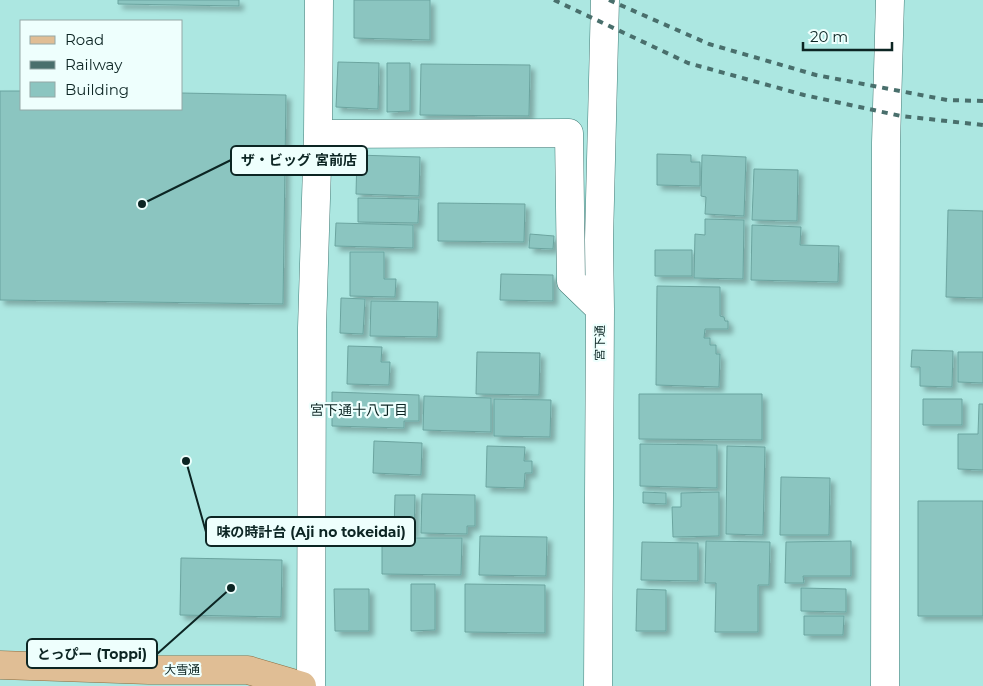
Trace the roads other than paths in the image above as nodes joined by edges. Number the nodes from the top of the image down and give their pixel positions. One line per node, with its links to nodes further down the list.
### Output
1 (319, 0): 4 (street)
2 (606, 0): 5 (street, 宮下通)
3 (890, 0): 10 (street)
4 (318, 134): 5 (street); 8 (street)
5 (600, 309): 9 (street, 宮下通)
6 (0, 665): 7 (main road, 大雪通)
7 (302, 686)
8 (311, 686)
9 (598, 686)
10 (885, 686)

